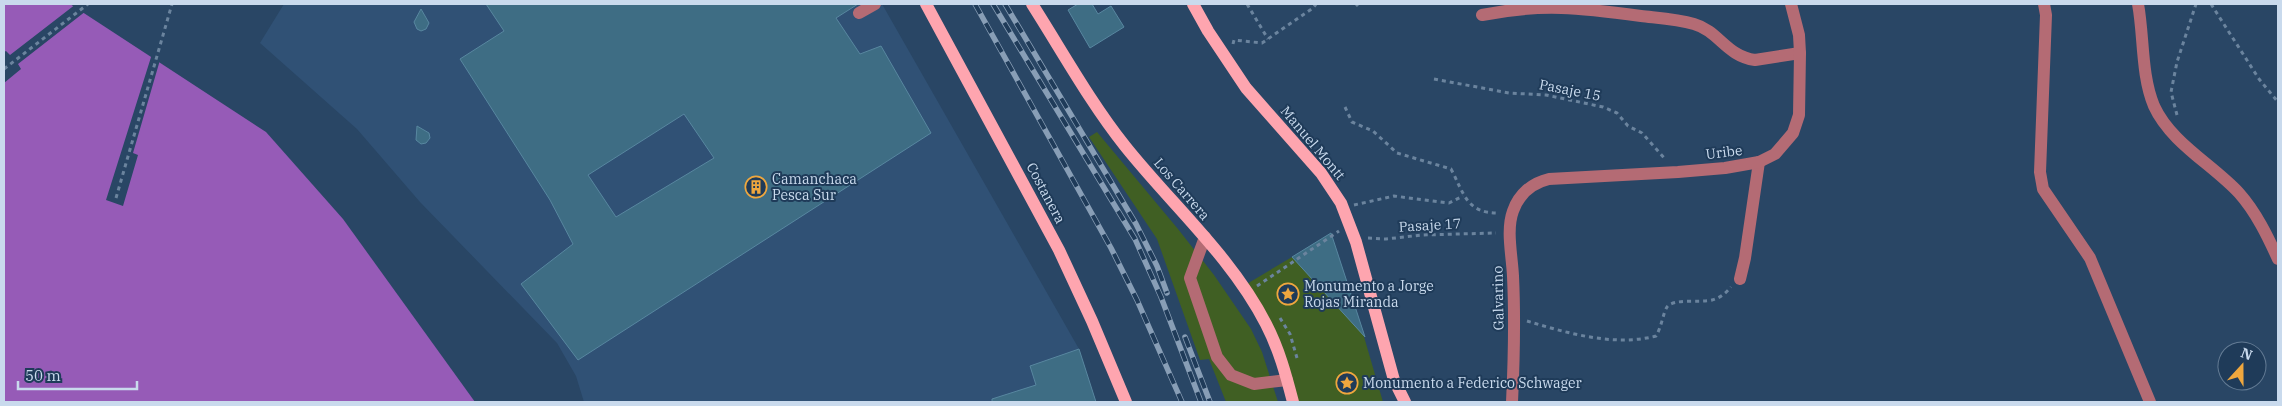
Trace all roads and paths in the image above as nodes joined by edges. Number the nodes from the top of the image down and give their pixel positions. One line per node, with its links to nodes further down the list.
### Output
1 (88, 4): 19 (path)
2 (172, 4): 28 (path)
3 (875, 4): 14 (street)
4 (926, 4): 40 (main road, Costanera)
5 (1032, 4): 33 (main road, Los Carrera)
6 (1193, 4): 31 (main road, Manuel Montt)
7 (1247, 4): 16 (path)
8 (1316, 4): 16 (path)
9 (1792, 4): 18 (street, Uribe)
10 (2044, 4): 44 (street)
11 (2138, 4): 35 (street)
12 (2196, 4): 23 (path)
13 (2211, 4): 21 (path)
14 (859, 13)
15 (1482, 15): 18 (street)
16 (1268, 39): 17 (path)
17 (1262, 43)
18 (1800, 53): 24 (street, Uribe)
19 (4, 69)
20 (1434, 79): 25 (path, Pasaje 15)
21 (2278, 102)
22 (1345, 106): 26 (path)
23 (2178, 120)
24 (1759, 162): 25 (street, Uribe); 36 (street)
25 (1678, 172): 27 (street, Uribe)
26 (1463, 196): 29 (path); 30 (path)
27 (1521, 196): 30 (street, Galvarino)
28 (116, 198)
29 (1350, 206)
30 (1513, 213): 38 (street, Galvarino)
31 (1350, 224): 37 (path); 42 (main road, Manuel Montt)
32 (1500, 233): 34 (path, Pasaje 17)
33 (1204, 237): 37 (main road, Los Carrera); 39 (street)
34 (1361, 237)
35 (2278, 259)
36 (1740, 279): 38 (path)
37 (1246, 293): 39 (main road, Los Carrera)
38 (1514, 317): 43 (street, Galvarino)
39 (1287, 380): 41 (main road, Los Carrera)
40 (1126, 402)
41 (1293, 402)
42 (1405, 402)
43 (1512, 402)
44 (2150, 402)

